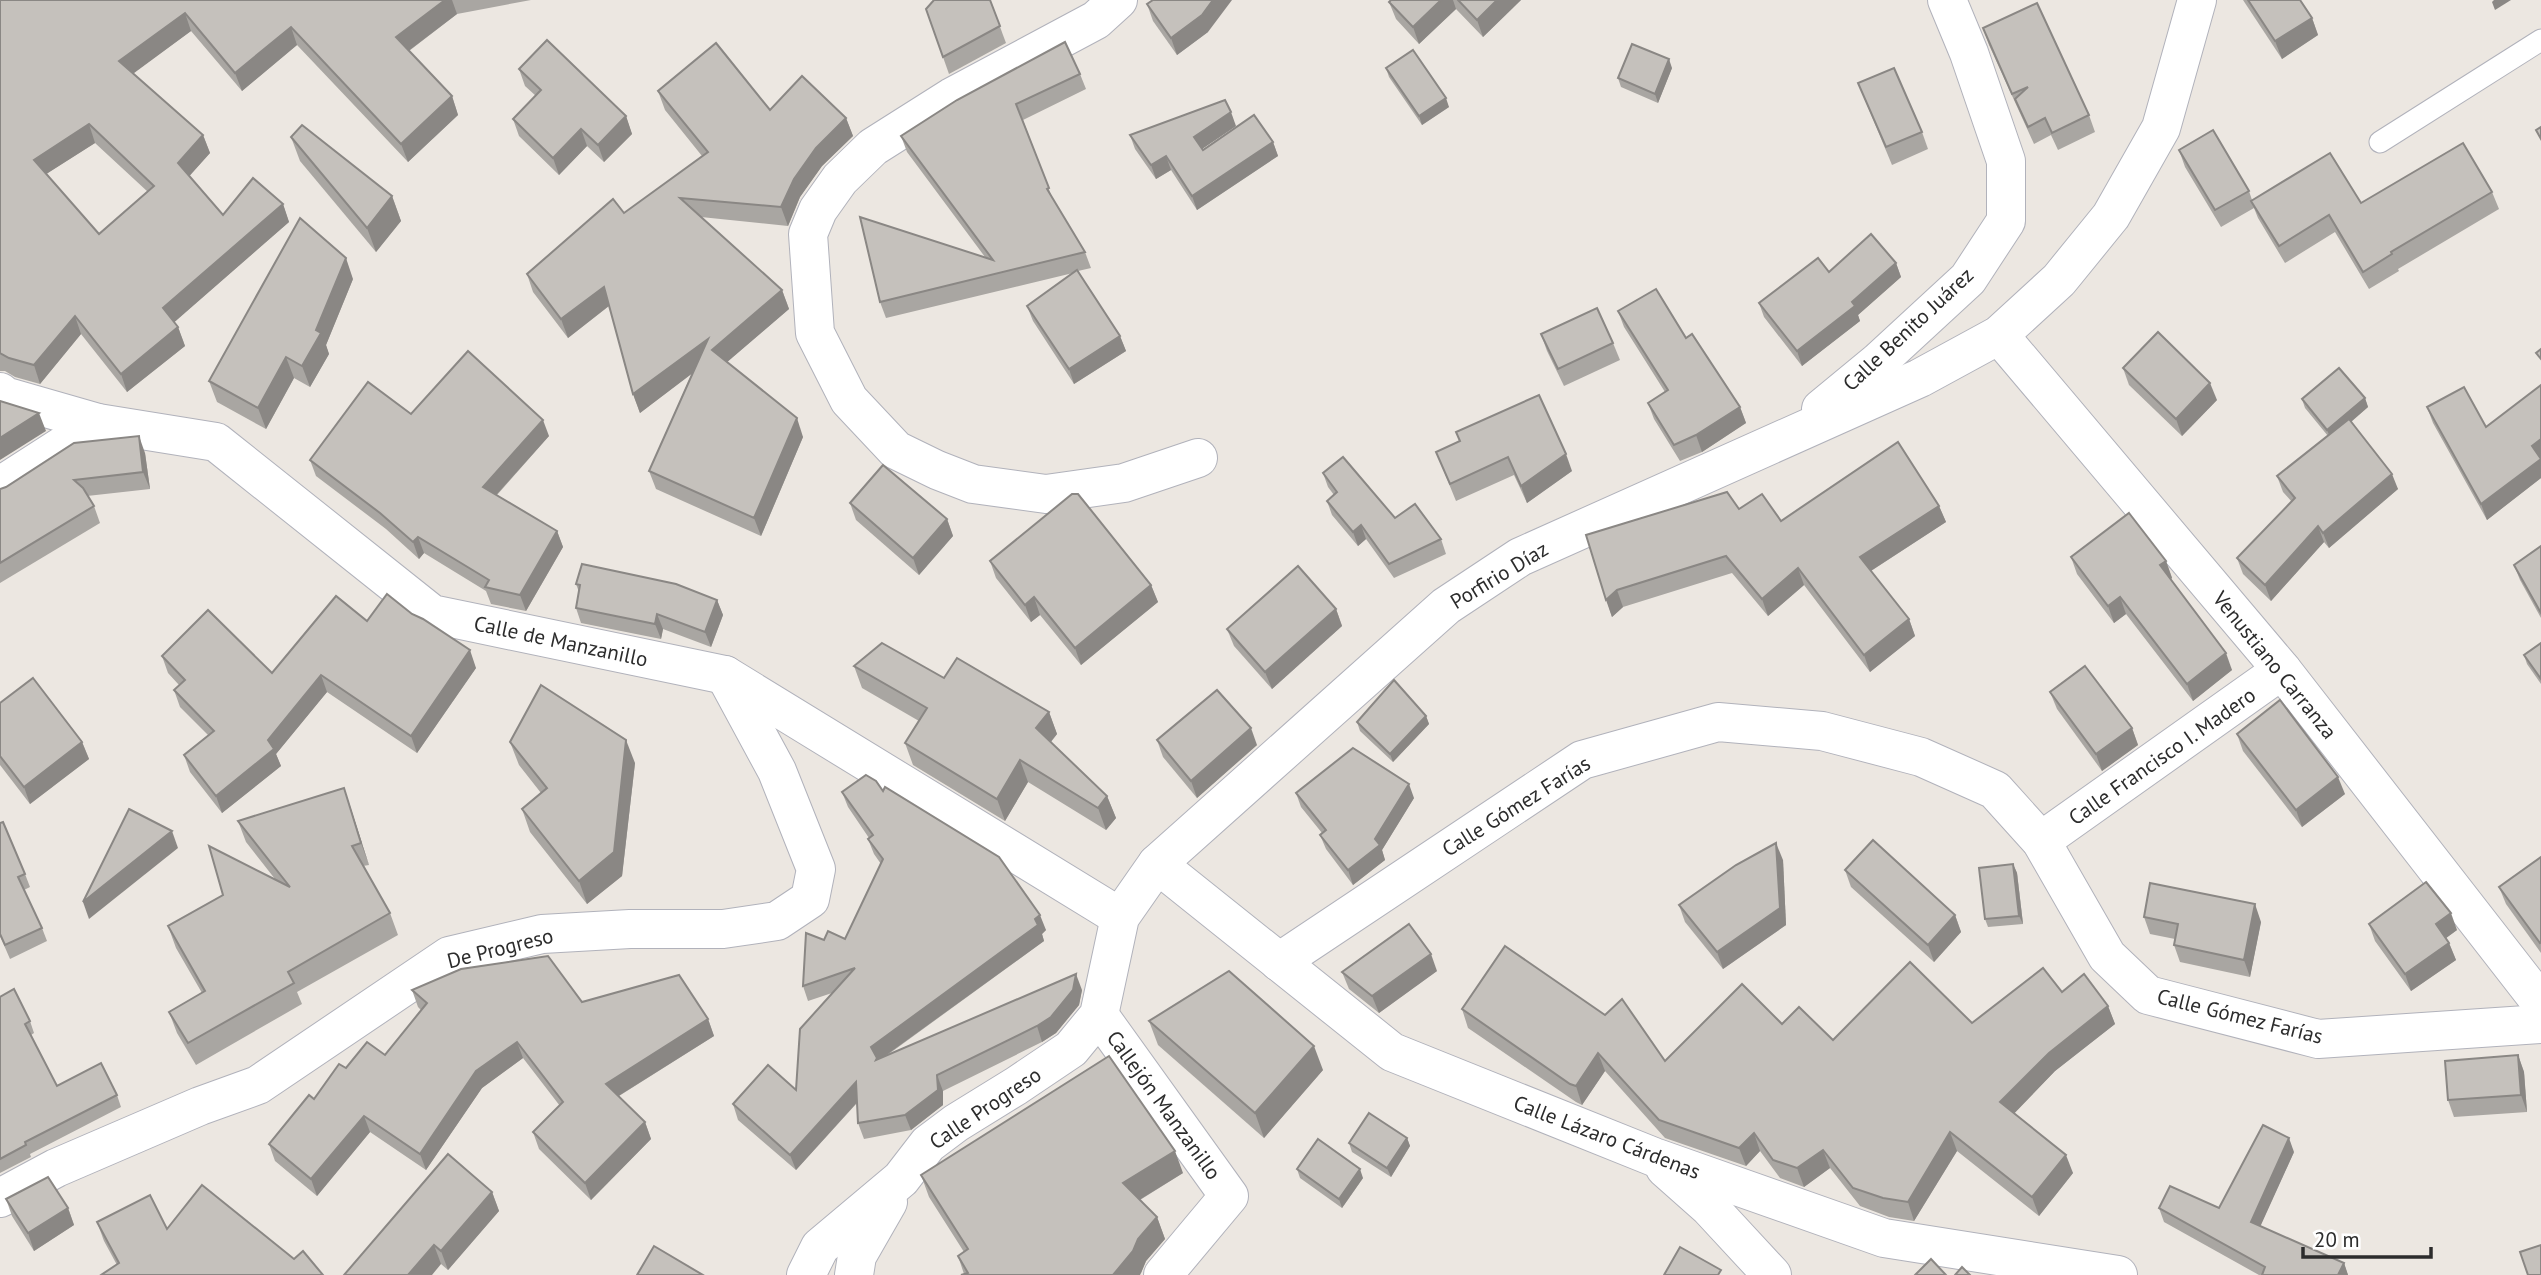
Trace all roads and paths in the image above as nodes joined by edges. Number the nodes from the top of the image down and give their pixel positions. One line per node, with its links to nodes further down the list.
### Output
1 (1118, 0): 10 (street)
2 (1947, 0): 9 (street, Calle Benito Juárez)
3 (2197, 0): 6 (street, Porfirio Díaz)
4 (2541, 40): 5 (lane)
5 (2380, 142)
6 (1999, 335): 9 (street, Porfirio Díaz); 12 (street, Venustiano Carranza)
7 (0, 392): 8 (street, Calle de Manzanillo)
8 (98, 423): 11 (street); 13 (street, Calle de Manzanillo)
9 (1782, 441): 15 (street, Porfirio Díaz)
10 (1198, 458)
11 (0, 486)
12 (2282, 670): 14 (street, Calle Francisco I. Madero); 18 (street, Venustiano Carranza)
13 (725, 675): 16 (street, Calle de Manzanillo); 23 (street, De Progreso)
14 (2041, 841): 17 (street, Calle Gómez Farías); 20 (street, Calle Gómez Farías)
15 (1157, 864): 16 (street, Porfirio Díaz); 17 (street, Calle Lázaro Cárdenas)
16 (1120, 917): 19 (street, Calle Progreso)
17 (1279, 962): 21 (street, Calle Lázaro Cárdenas)
18 (2541, 1003)
19 (1100, 1015): 22 (street, Calle Progreso); 26 (street, Callejón Manzanillo)
20 (2541, 1024)
21 (1654, 1157): 27 (street); 28 (street, Calle Lázaro Cárdenas)
22 (901, 1179): 24 (street, Calle Progreso); 25 (street)
23 (0, 1198)
24 (806, 1275)
25 (854, 1275)
26 (1163, 1275)
27 (1772, 1275)
28 (2118, 1275)

